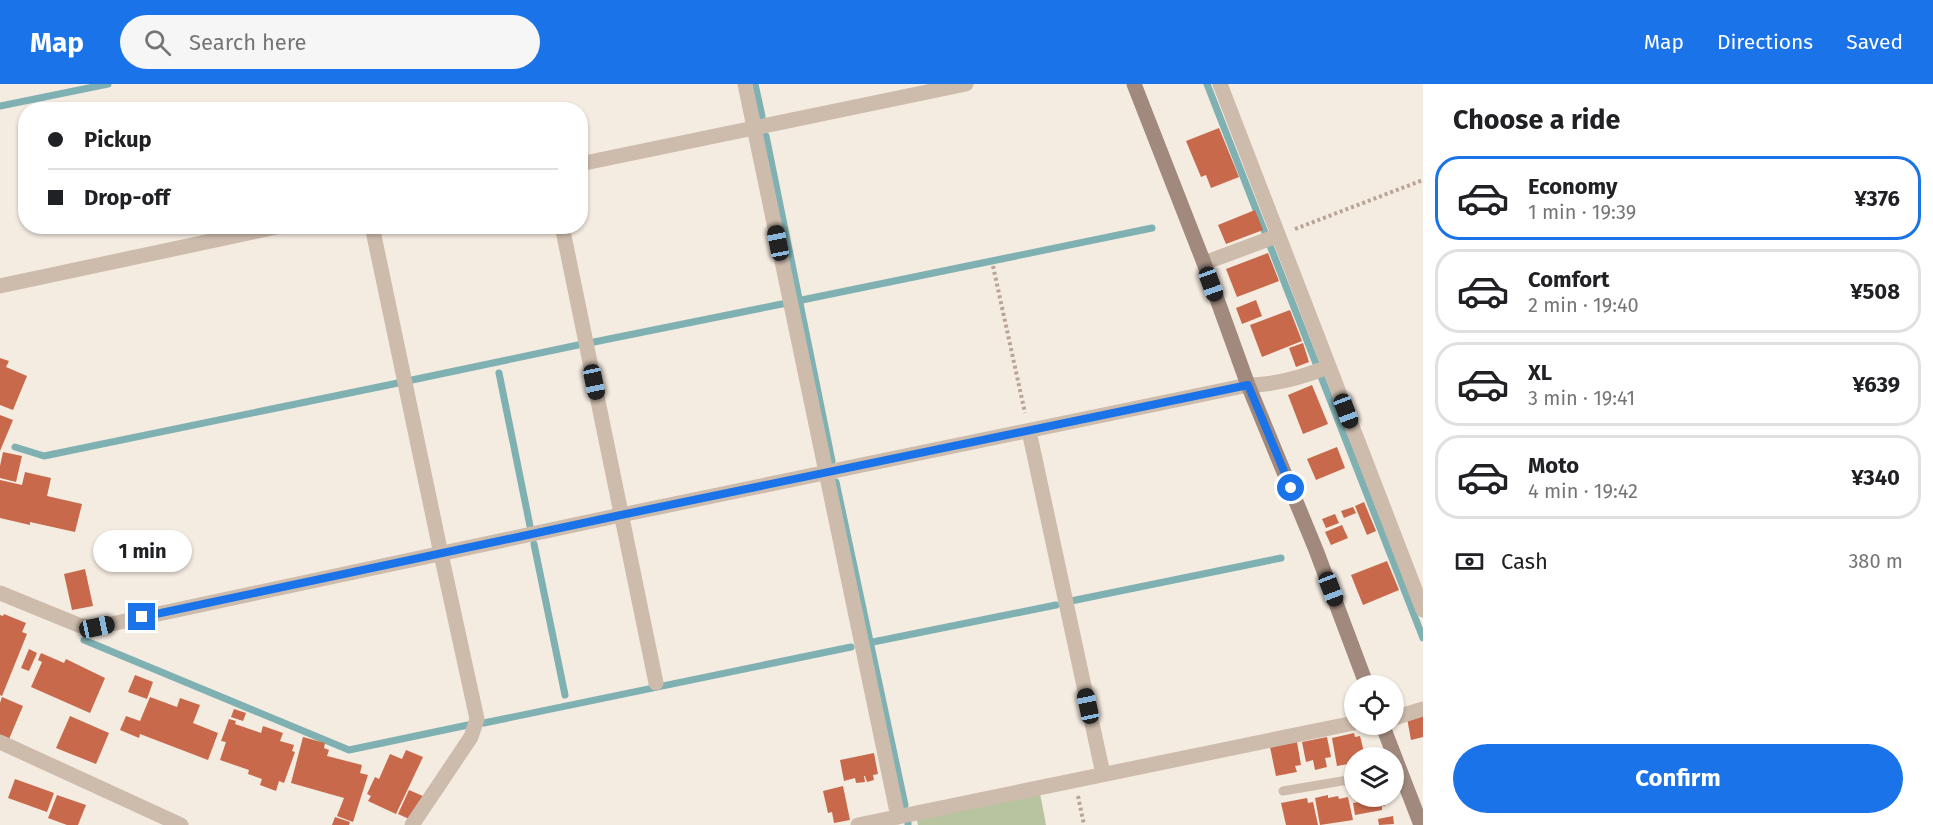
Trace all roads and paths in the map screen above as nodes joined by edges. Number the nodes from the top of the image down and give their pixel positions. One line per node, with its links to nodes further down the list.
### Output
1 (745, 84): 5 (street)
2 (966, 84): 5 (street)
3 (1134, 84): 12 (street)
4 (1220, 84): 11 (street)
5 (754, 128): 6 (street); 18 (street)
6 (588, 162)
7 (1423, 180): 11 (path)
8 (244, 234): 14 (street)
9 (374, 234): 20 (street)
10 (564, 234): 19 (street)
11 (1271, 238): 12 (street); 15 (street)
12 (1204, 263): 16 (street)
13 (993, 266): 17 (path)
14 (0, 286)
15 (1322, 370): 16 (street); 22 (street)
16 (1248, 385): 17 (street); 23 (street)
17 (1029, 431): 18 (street); 29 (street)
18 (826, 473): 19 (street); 34 (street)
19 (621, 515): 20 (street); 24 (street)
20 (441, 554): 21 (street); 36 (street)
21 (0, 593)
22 (1423, 610)
23 (1363, 675)
24 (656, 683)
25 (1423, 709): 26 (street)
26 (1404, 715)
27 (1344, 725): 29 (street)
28 (0, 742): 35 (street)
29 (1103, 774): 30 (street)
30 (1077, 780): 34 (street); 38 (path)
31 (1344, 781): 33 (lane)
32 (1404, 787): 39 (street)
33 (1283, 791)
34 (898, 817): 37 (street)
35 (181, 825)
36 (412, 825)
37 (858, 825)
38 (1084, 825)
39 (1421, 825)

